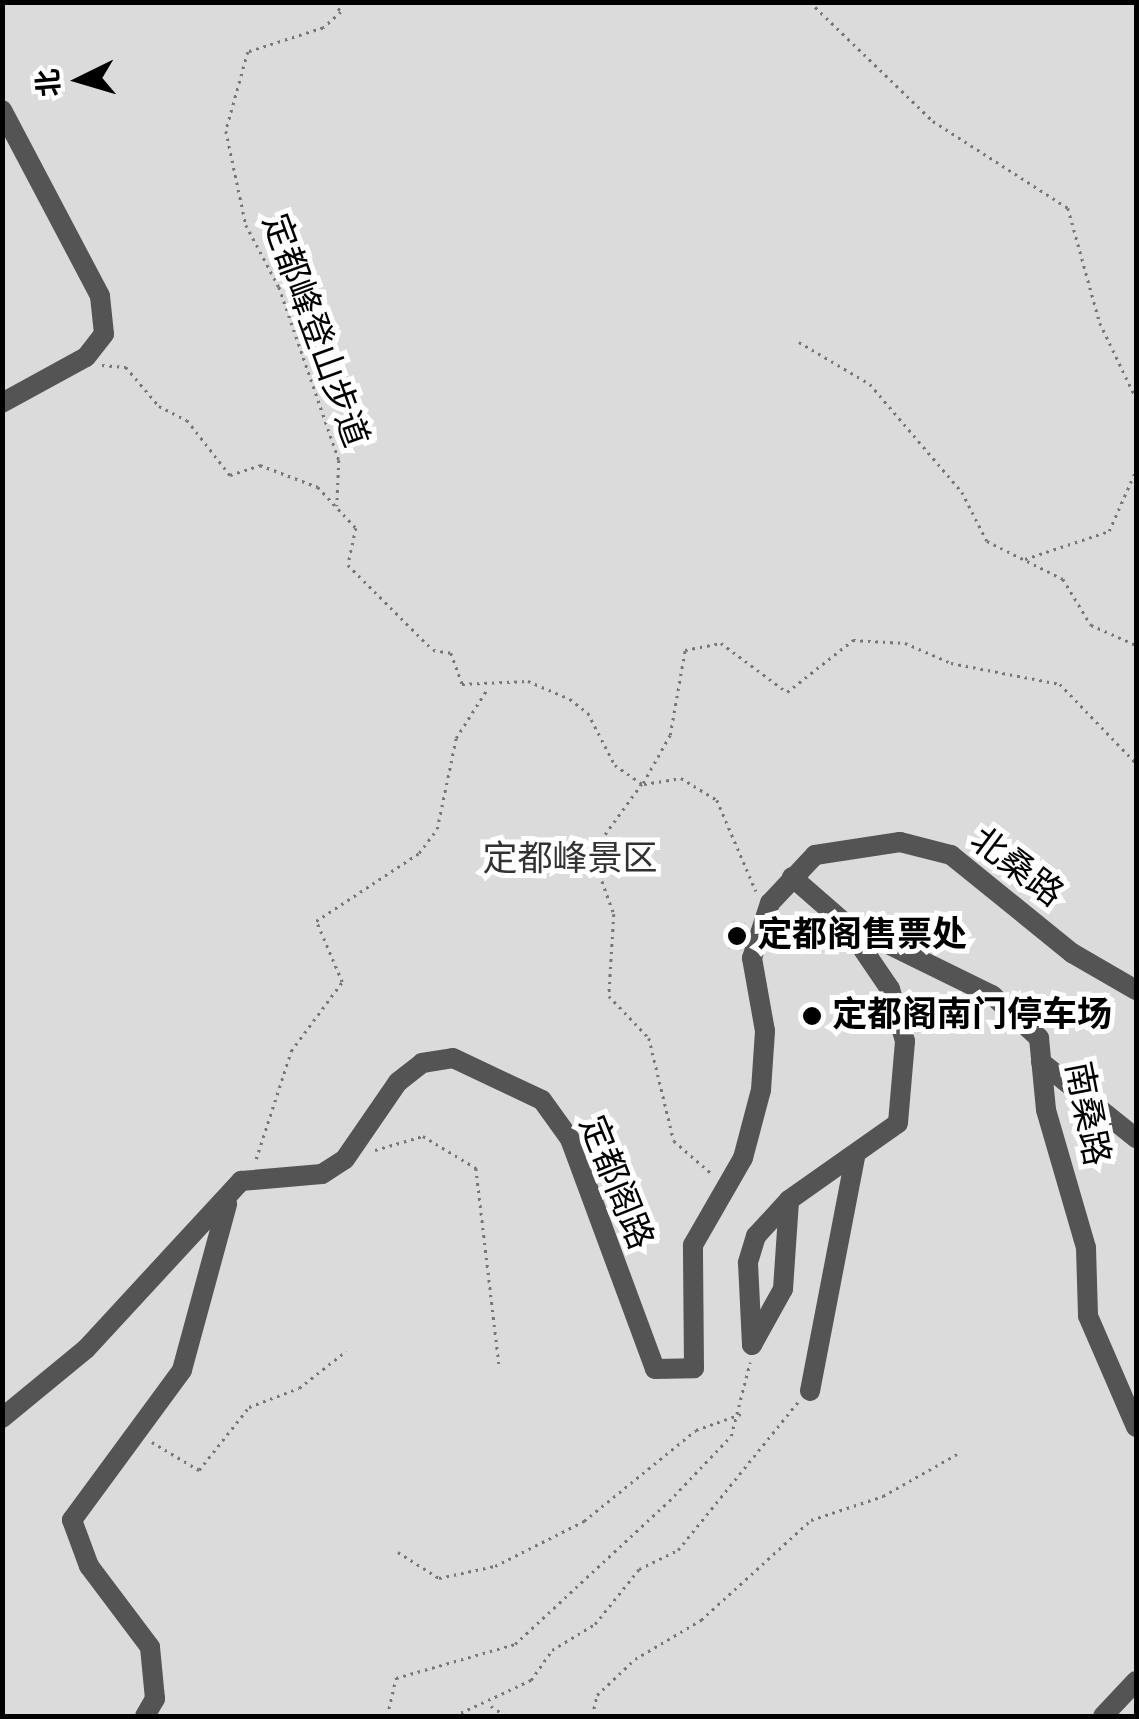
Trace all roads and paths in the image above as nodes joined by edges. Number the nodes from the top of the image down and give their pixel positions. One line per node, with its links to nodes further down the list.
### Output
1 (334, 2): 9 (path, 定都峰登山步道)
2 (810, 2): 6 (path)
3 (2, 110): 7 (street)
4 (799, 342): 10 (path)
5 (88, 372): 9 (path)
6 (1136, 398)
7 (2, 403)
8 (1136, 470): 10 (path)
9 (336, 507): 12 (path)
10 (1024, 559): 11 (path)
11 (1136, 645)
12 (488, 688): 14 (path); 23 (path)
13 (1136, 763): 14 (path)
14 (642, 784): 16 (path); 24 (path)
15 (792, 877): 16 (street, 定都阁路); 17 (street, 南桑路); 18 (street, 北桑路)
16 (770, 903): 24 (street, 定都阁路)
17 (845, 923): 19 (street, 南桑路); 21 (street)
18 (1136, 990)
19 (1041, 1062): 20 (street); 33 (street, 南桑路)
20 (1136, 1138)
21 (855, 1158): 25 (street); 30 (street)
22 (345, 1159): 23 (street); 24 (street, 定都阁路); 29 (path)
23 (251, 1180): 26 (street)
24 (725, 1185)
25 (789, 1200): 27 (street); 27 (street)
26 (227, 1202): 32 (street); 34 (street)
27 (752, 1345): 31 (path)
28 (346, 1351): 34 (path)
29 (500, 1364)
30 (810, 1391): 38 (path)
31 (742, 1414): 36 (path); 40 (path)
32 (2, 1418)
33 (1136, 1427)
34 (137, 1435): 39 (street)
35 (957, 1454): 43 (path)
36 (398, 1552)
37 (1136, 1681): 44 (street)
38 (490, 1706): 41 (path); 42 (path)
39 (145, 1716)
40 (387, 1716)
41 (454, 1716)
42 (506, 1716)
43 (592, 1716)
44 (1103, 1716)

